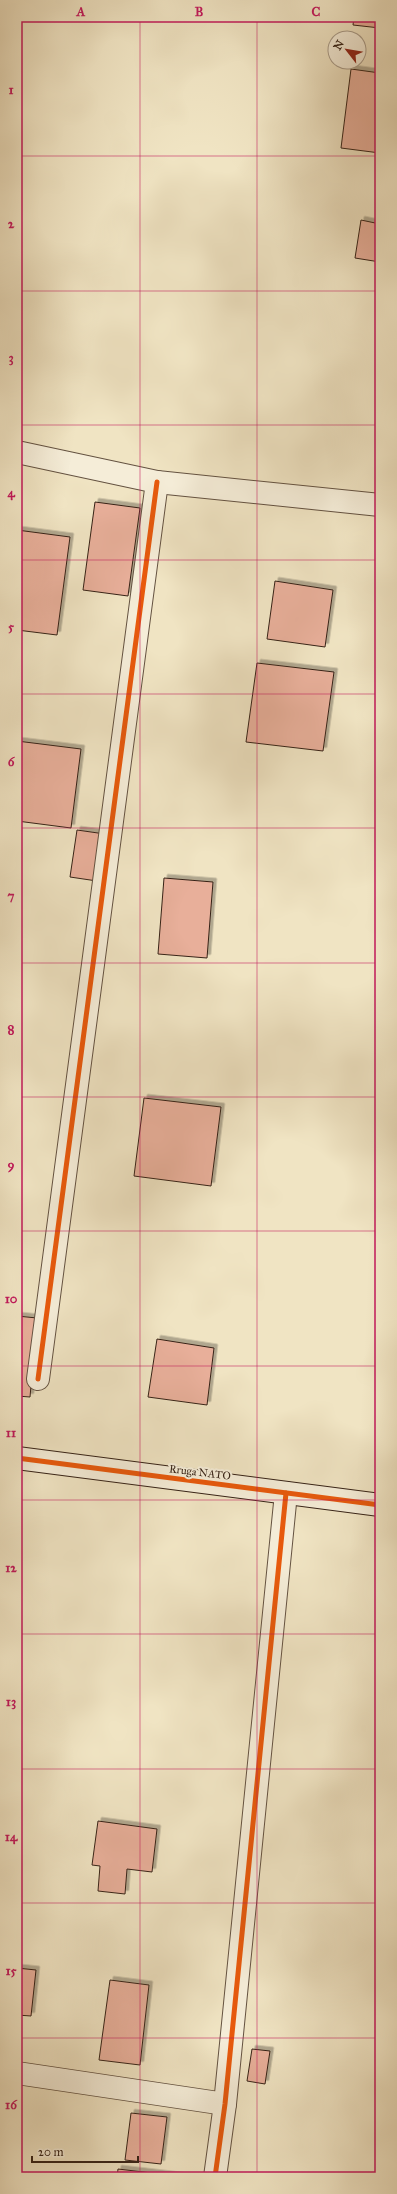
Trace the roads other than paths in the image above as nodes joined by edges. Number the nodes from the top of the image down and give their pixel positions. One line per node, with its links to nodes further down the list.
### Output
1 (17, 452): 2 (street)
2 (157, 482): 3 (street); 4 (street)
3 (380, 505)
4 (38, 1378)
5 (17, 1458): 6 (street, Rruga NATO)
6 (286, 1493): 7 (street, Rruga NATO); 9 (street)
7 (380, 1505)
8 (17, 2072): 9 (street)
9 (225, 2104): 10 (street)
10 (215, 2177)

